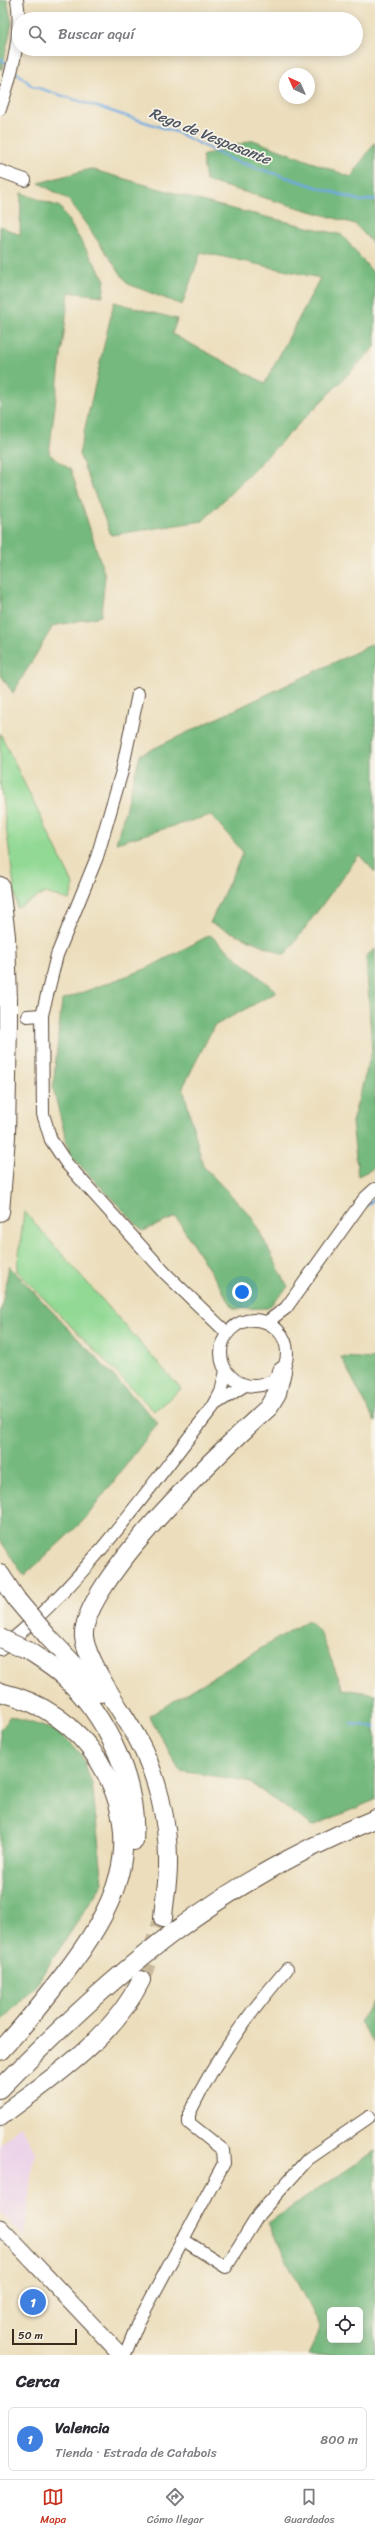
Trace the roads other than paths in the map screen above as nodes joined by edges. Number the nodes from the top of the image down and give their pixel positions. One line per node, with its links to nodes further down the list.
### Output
1 (17, 0): 2 (street)
2 (19, 12)
3 (14, 56): 4 (street)
4 (0, 110)
5 (0, 171): 6 (street)
6 (24, 180)
7 (138, 694): 9 (street)
8 (0, 886): 12 (highway, bridge)
9 (42, 1015): 10 (street); 15 (street)
10 (26, 1016)
11 (375, 1189): 13 (street)
12 (0, 1212)
13 (286, 1308): 14 (street); 16 (street)
14 (267, 1322): 15 (street); 16 (street)
15 (227, 1333): 17 (street)
16 (283, 1337): 18 (street)
17 (226, 1371): 19 (street); 20 (street)
18 (282, 1371): 19 (street); 25 (highway)
19 (245, 1385): 20 (street)
20 (213, 1407): 23 (street)
21 (0, 1574): 25 (highway, bridge)
22 (0, 1638): 30 (highway, bridge)
23 (0, 1649)
24 (0, 1692): 30 (highway)
25 (137, 1737): 27 (highway)
26 (375, 1819): 32 (highway)
27 (163, 1918)
28 (287, 1969): 36 (street)
29 (141, 1980): 33 (highway)
30 (27, 2023): 31 (highway)
31 (0, 2051)
32 (0, 2089)
33 (0, 2117)
34 (369, 2117): 36 (street)
35 (0, 2227): 37 (main road)
36 (182, 2239): 38 (street)
37 (121, 2355)
38 (125, 2355)

